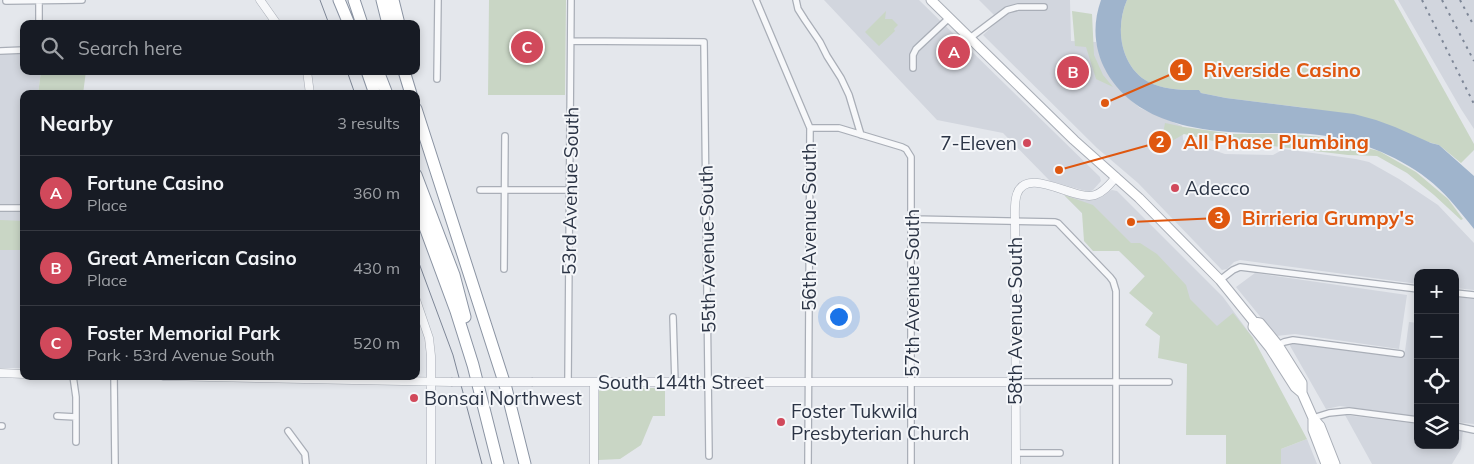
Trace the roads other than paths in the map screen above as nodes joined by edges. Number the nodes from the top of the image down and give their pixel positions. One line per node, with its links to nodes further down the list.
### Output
1 (39, 0): 2 (street); 14 (street); 17 (street)
2 (82, 0)
3 (260, 0): 18 (street)
4 (339, 0): 19 (highway)
5 (348, 0): 20 (highway)
6 (354, 0): 21 (highway)
7 (382, 0): 22 (highway)
8 (393, 0): 23 (highway)
9 (438, 0): 33 (street)
10 (572, 0): 25 (street, 53rd Avenue South)
11 (756, 0): 39 (street, 56th Avenue South)
12 (796, 0): 40 (street)
13 (931, 0): 16 (main road)
14 (6, 1)
15 (1044, 7): 24 (street)
16 (949, 18): 24 (main road); 28 (street)
17 (39, 20)
18 (274, 20)
19 (347, 20)
20 (349, 20)
21 (361, 20)
22 (387, 20)
23 (398, 20)
24 (970, 38): 42 (main road)
25 (571, 41): 46 (street, 53rd Avenue South); 71 (street, 55th Avenue South)
26 (20, 50): 27 (street)
27 (0, 51)
28 (914, 68)
29 (308, 75): 34 (street)
30 (368, 75): 35 (highway)
31 (380, 75): 36 (highway)
32 (405, 75): 37 (highway)
33 (437, 79)
34 (309, 90)
35 (374, 90)
36 (385, 90)
37 (410, 90)
38 (420, 121): 94 (highway)
39 (810, 128): 40 (street); 72 (street, 56th Avenue South)
40 (861, 135): 50 (street, 57th Avenue South)
41 (505, 136): 45 (street)
42 (1116, 177): 51 (street, 58th Avenue South); 53 (main road)
43 (420, 186): 62 (highway)
44 (480, 190): 45 (street)
45 (504, 190): 46 (street); 52 (street)
46 (570, 190): 69 (street, 53rd Avenue South)
47 (0, 208): 48 (street)
48 (20, 208)
49 (420, 214): 62 (highway)
50 (912, 219): 51 (street); 77 (street, 57th Avenue South)
51 (1015, 221): 73 (street, 58th Avenue South); 74 (street)
52 (504, 269)
53 (1220, 280): 54 (street); 59 (main road)
54 (1414, 288)
55 (1459, 294): 56 (street)
56 (1474, 296)
57 (420, 312): 68 (street)
58 (673, 317): 76 (street)
59 (1254, 322): 60 (main road); 78 (main road)
60 (1278, 345): 61 (street); 78 (main road)
61 (1401, 354)
62 (473, 365): 93 (highway)
63 (0, 373): 64 (street)
64 (20, 374)
65 (74, 380): 80 (street)
66 (114, 380): 90 (street)
67 (368, 380): 68 (street, South 144th Street)
68 (432, 382): 69 (street, South 144th Street, bridge); 92 (street)
69 (568, 382): 70 (street, South 144th Street)
70 (594, 382): 76 (street, South 144th Street); 95 (street)
71 (708, 382): 72 (street, South 144th Street); 76 (street, South 144th Street); 89 (street, 55th Avenue South)
72 (808, 382): 77 (street, South 144th Street); 96 (street, 56th Avenue South)
73 (1015, 382): 74 (street, South 144th Street); 77 (street, South 144th Street); 87 (street, 58th Avenue South)
74 (1117, 382): 75 (street, South 144th Street); 99 (street)
75 (1169, 382)
76 (675, 383)
77 (912, 383): 97 (street, 57th Avenue South)
78 (1302, 393): 81 (main road)
79 (57, 416): 80 (street)
80 (76, 417): 86 (street)
81 (1313, 418): 82 (street); 100 (main road); 101 (main road)
82 (1414, 419)
83 (1459, 427): 84 (street)
84 (1474, 430)
85 (288, 431): 91 (street)
86 (76, 442)
87 (1016, 453): 88 (street); 98 (street, 58th Avenue South)
88 (1060, 453)
89 (709, 456)
90 (114, 464)
91 (306, 464)
92 (432, 464)
93 (498, 464)
94 (525, 464)
95 (594, 464)
96 (808, 464)
97 (912, 464)
98 (1016, 464)
99 (1116, 464)
100 (1326, 464)
101 (1334, 464)

